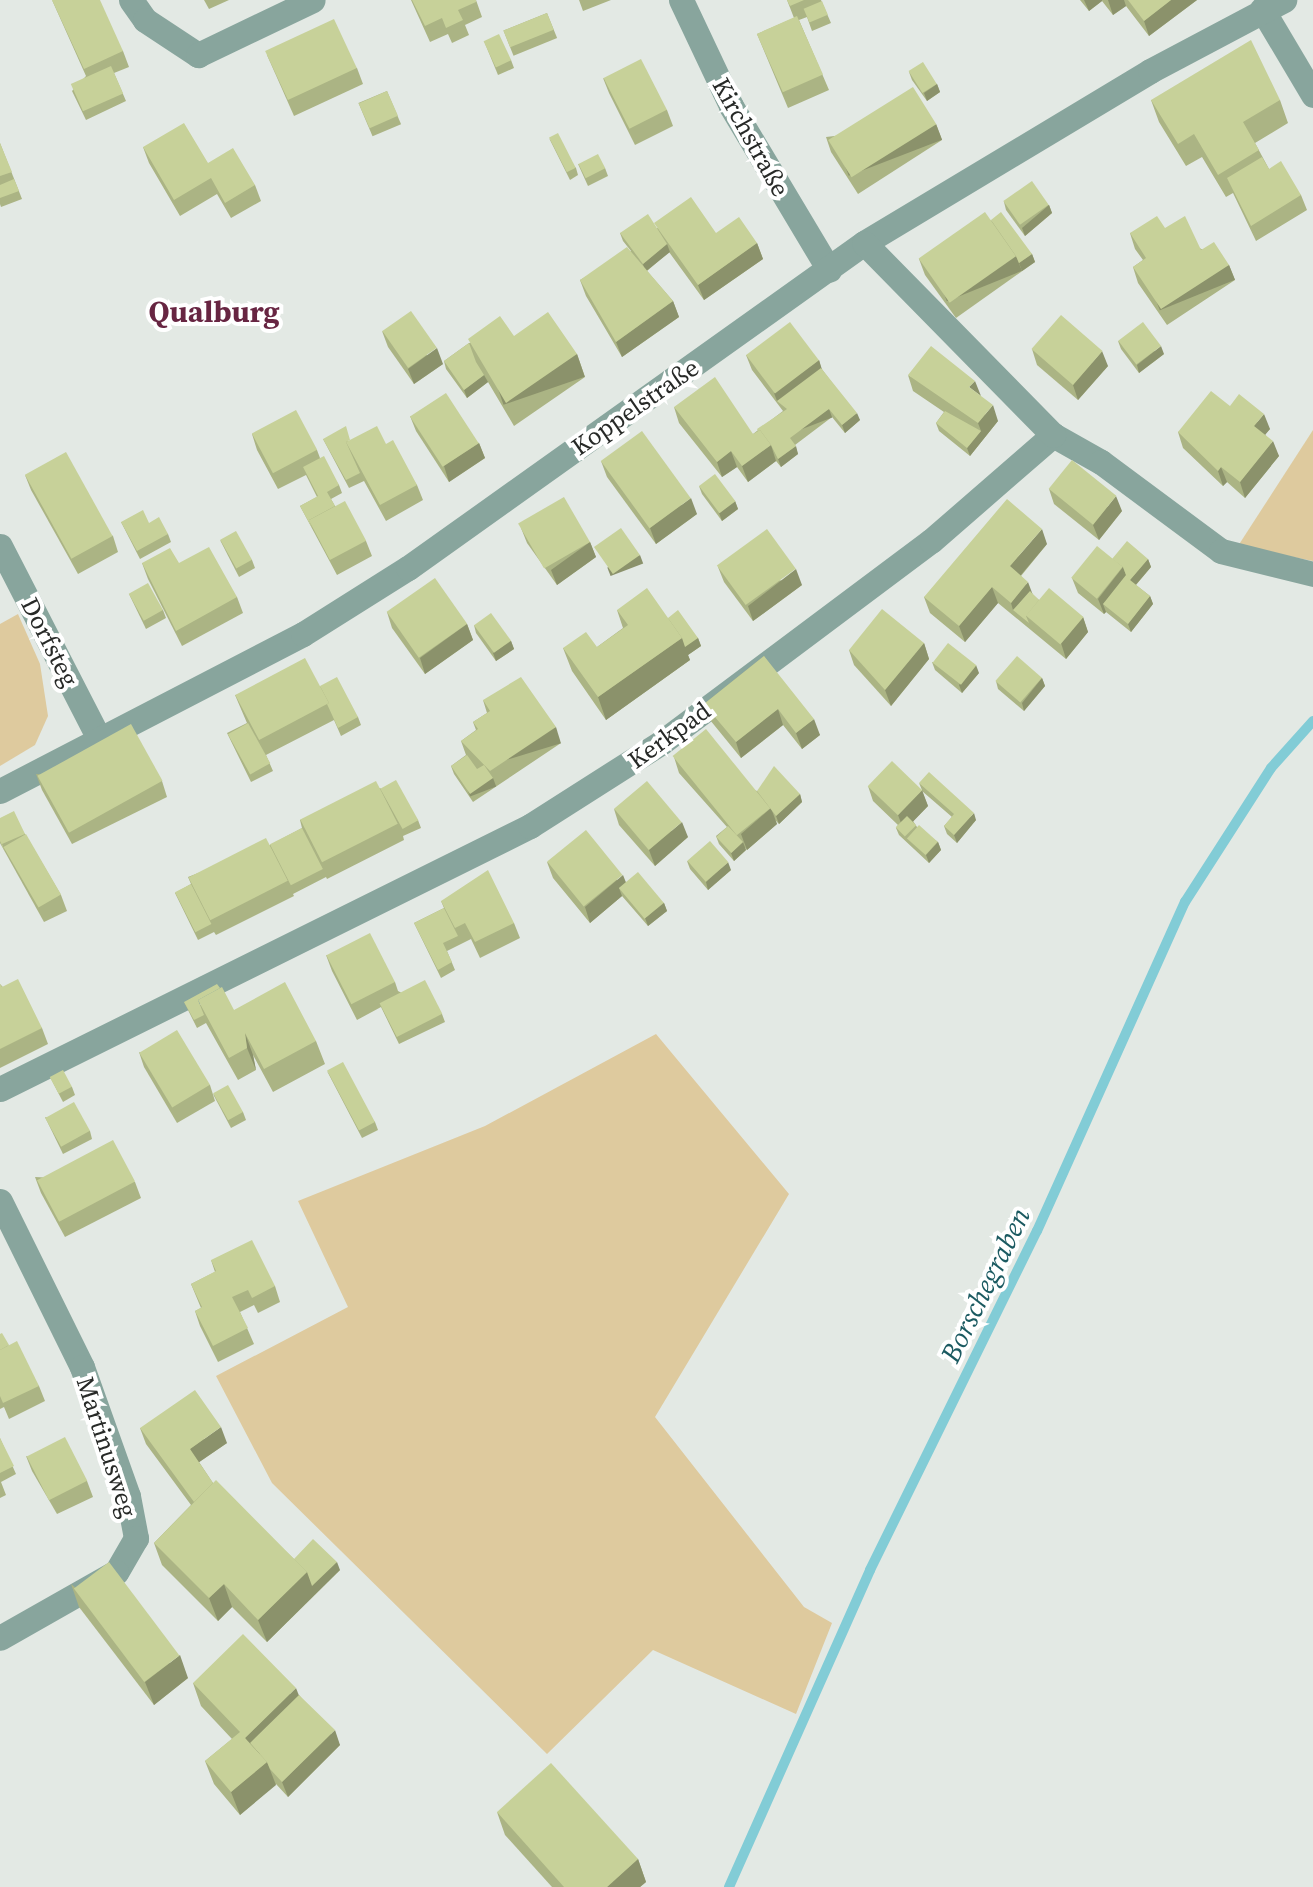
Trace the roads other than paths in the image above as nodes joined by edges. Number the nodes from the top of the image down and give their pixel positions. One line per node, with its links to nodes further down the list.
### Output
1 (131, 0): 2 (street)
2 (313, 0)
3 (681, 0): 7 (street, Kirchstraße)
4 (1273, 4): 5 (street, Koppelstraße); 6 (street, Koppelstraße)
5 (1313, 95)
6 (864, 243): 7 (street, Koppelstraße); 8 (street)
7 (829, 270): 11 (street, Koppelstraße)
8 (1053, 435): 10 (street); 13 (street, Kerkpad)
9 (0, 546): 11 (street, Dorfsteg)
10 (1313, 574)
11 (99, 739): 12 (street, Koppelstraße)
12 (0, 791)
13 (0, 1089)
14 (0, 1201): 15 (street, Martinusweg)
15 (0, 1638)

